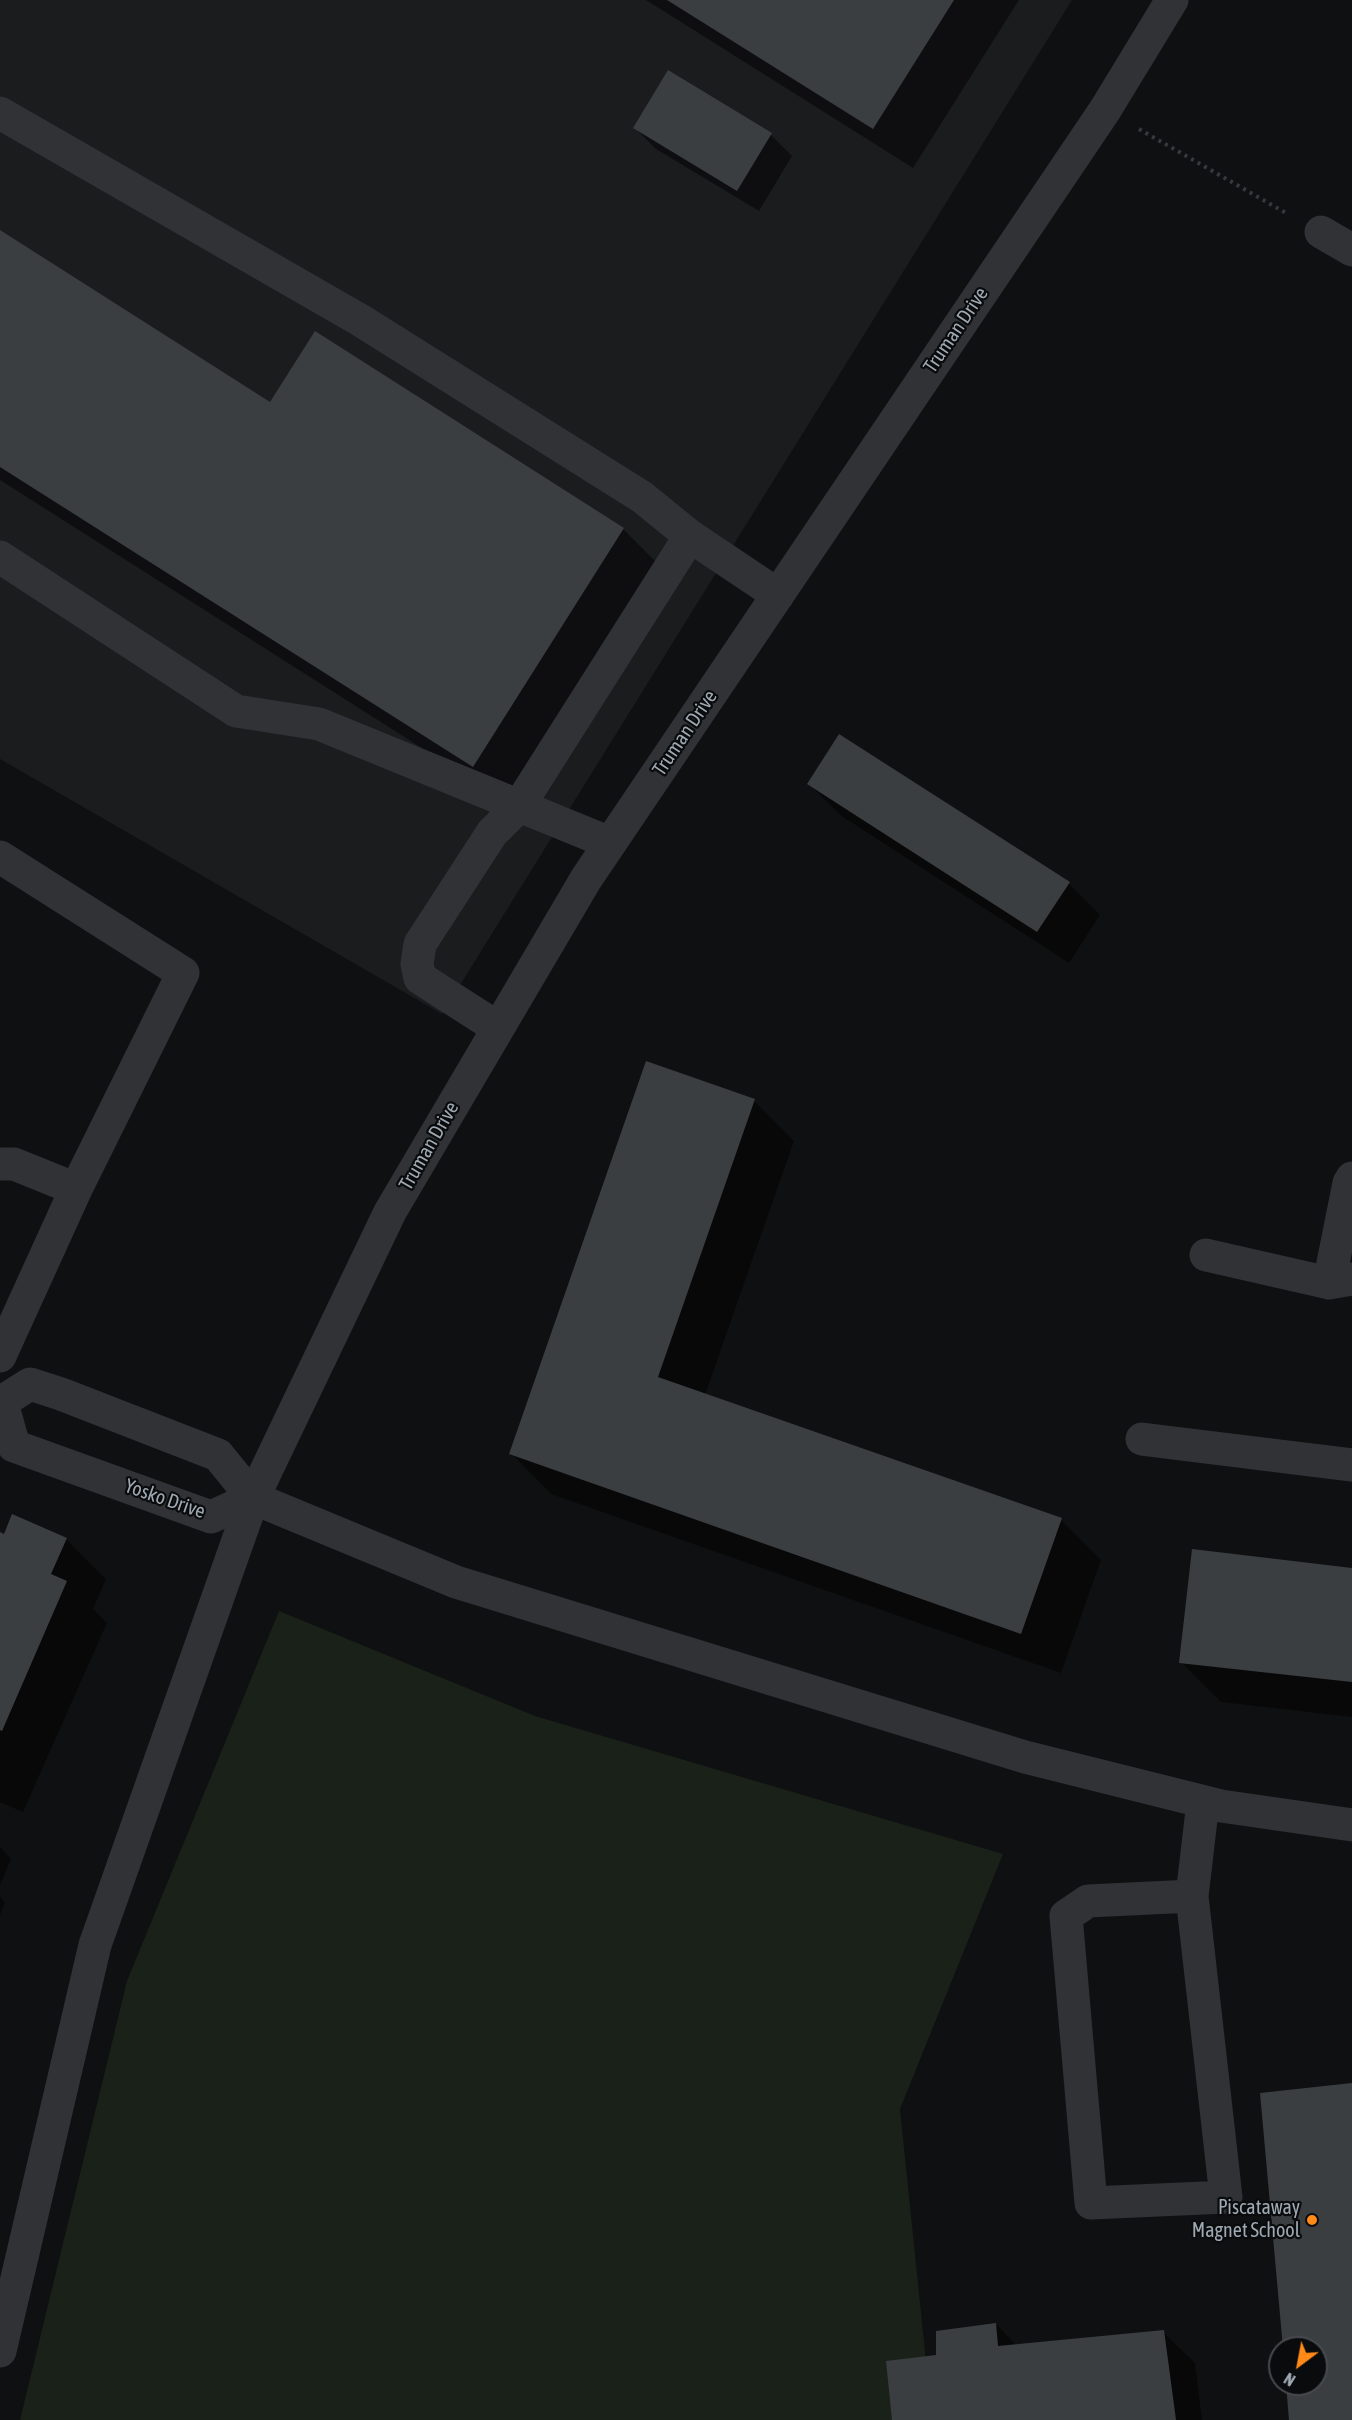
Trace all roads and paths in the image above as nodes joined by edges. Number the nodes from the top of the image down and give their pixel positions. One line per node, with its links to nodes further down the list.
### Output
1 (1172, 0): 2 (street, Truman Drive)
2 (1105, 110): 4 (path); 8 (street, Truman Drive)
3 (0, 113): 6 (street)
4 (1321, 232): 5 (street)
5 (1352, 250)
6 (690, 536): 8 (street); 9 (street)
7 (0, 557): 9 (street)
8 (778, 595): 10 (street, Truman Drive)
9 (519, 806): 10 (street); 12 (street)
10 (610, 843): 12 (street, Truman Drive)
11 (0, 858): 15 (street)
12 (498, 1028): 22 (street, Truman Drive)
13 (0, 1164): 15 (street)
14 (1352, 1178): 17 (street)
15 (75, 1189): 18 (street)
16 (1206, 1256): 17 (street)
17 (1340, 1281)
18 (0, 1356)
19 (1, 1403): 22 (street, Yosko Drive); 22 (street, Yosko Drive)
20 (1142, 1439): 21 (street)
21 (1352, 1465)
22 (253, 1498): 23 (street); 26 (street, Truman Drive)
23 (1203, 1802): 24 (street); 25 (street)
24 (1352, 1825)
25 (1192, 1896): 25 (street)
26 (0, 2352)

